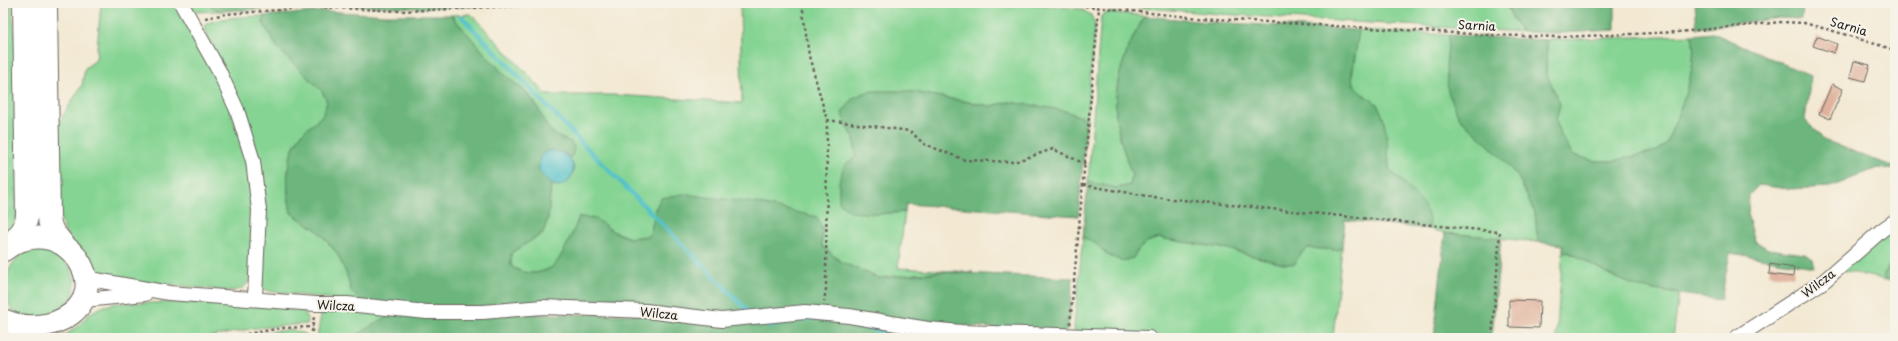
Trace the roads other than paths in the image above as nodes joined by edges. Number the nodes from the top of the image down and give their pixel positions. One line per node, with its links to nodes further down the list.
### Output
1 (24, 3): 6 (main road)
2 (46, 3): 5 (main road)
3 (181, 3): 9 (street)
4 (1895, 221): 13 (street, Wilcza)
5 (63, 244): 6 (main road); 7 (main road)
6 (7, 248)
7 (86, 278): 8 (street, Wilcza); 10 (main road)
8 (169, 293): 9 (street, Wilcza); 10 (street, Wilcza)
9 (255, 298): 12 (street, Wilcza)
10 (84, 300): 11 (main road)
11 (3, 320)
12 (1149, 338)
13 (1736, 338)

